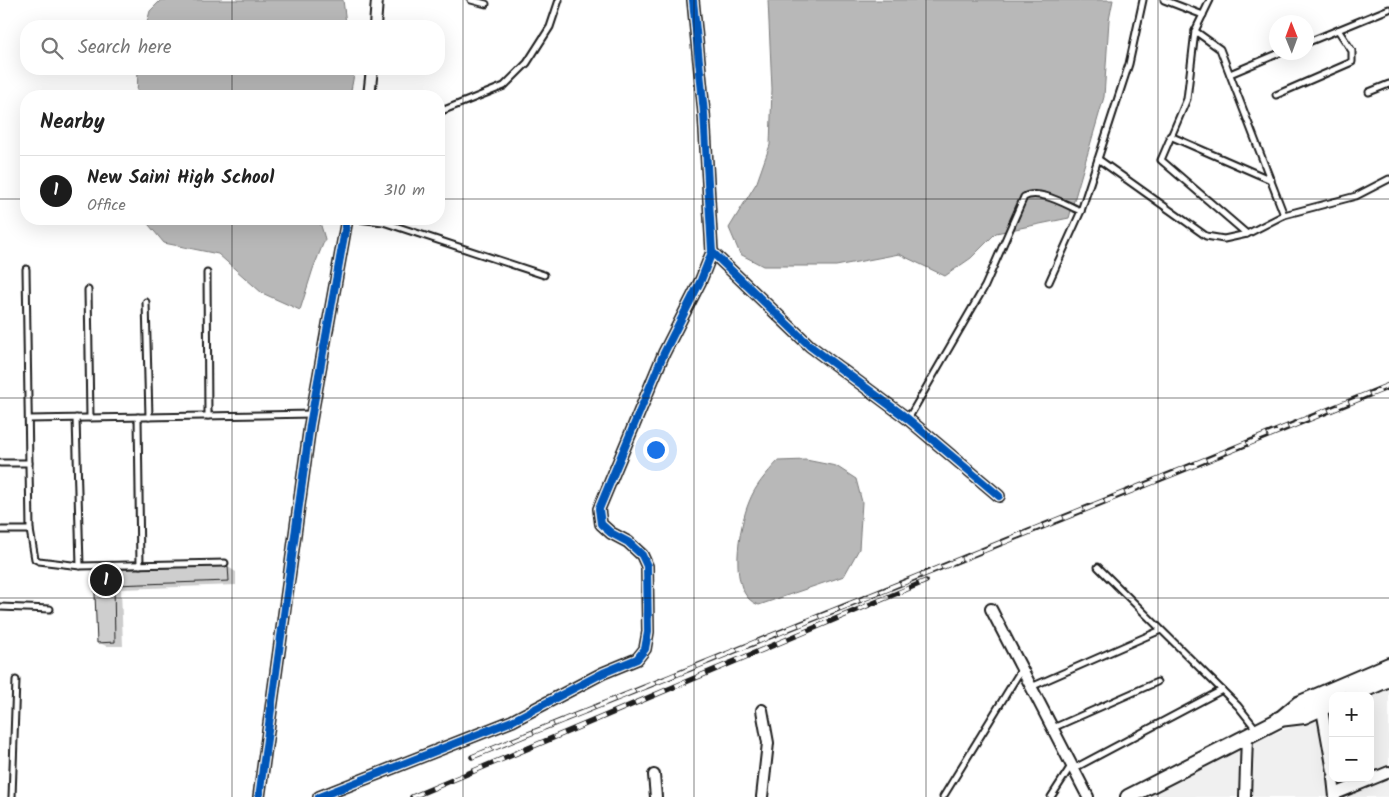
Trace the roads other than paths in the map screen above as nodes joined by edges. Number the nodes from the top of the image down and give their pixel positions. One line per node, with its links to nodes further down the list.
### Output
1 (377, 0): 11 (street)
2 (471, 0): 8 (lane)
3 (559, 0): 22 (lane)
4 (693, 0): 32 (street)
5 (1144, 0): 24 (lane)
6 (1164, 0): 10 (lane)
7 (1210, 0): 10 (lane)
8 (486, 4)
9 (1389, 9): 12 (lane)
10 (1203, 14): 13 (lane)
11 (375, 20)
12 (1338, 30): 14 (lane); 21 (lane)
13 (1195, 31): 16 (lane); 23 (lane)
14 (1314, 40)
15 (1269, 58): 16 (lane)
16 (1230, 74): 26 (lane)
17 (371, 75): 19 (street)
18 (1389, 84): 20 (lane)
19 (370, 90)
20 (1369, 92)
21 (1276, 95)
22 (445, 110)
23 (1170, 136): 26 (lane); 31 (lane)
24 (1098, 159): 27 (lane); 31 (lane)
25 (1389, 179): 28 (lane)
26 (1271, 180): 28 (lane)
27 (1081, 211): 36 (lane); 45 (lane)
28 (1284, 215): 31 (lane)
29 (346, 225): 39 (street)
30 (392, 225): 35 (lane)
31 (1247, 234)
32 (712, 252): 45 (street); 80 (street)
33 (26, 269): 46 (lane)
34 (207, 273): 40 (lane)
35 (544, 275)
36 (1049, 282)
37 (88, 290): 44 (lane)
38 (146, 302): 42 (lane)
39 (312, 414): 40 (lane); 79 (street)
40 (208, 416): 42 (lane)
41 (138, 417): 42 (lane); 44 (lane); 53 (lane)
42 (149, 417)
43 (76, 418): 44 (lane); 46 (lane); 54 (lane)
44 (90, 418)
45 (908, 419): 49 (street)
46 (29, 420): 47 (lane)
47 (29, 462): 48 (lane); 51 (lane)
48 (0, 463)
49 (999, 496)
50 (0, 530): 51 (lane)
51 (30, 530): 54 (lane)
52 (225, 564): 53 (lane)
53 (140, 565): 54 (lane)
54 (80, 566)
55 (1098, 567): 59 (lane)
56 (0, 608): 57 (lane)
57 (50, 608)
58 (991, 609): 61 (street)
59 (1161, 630): 65 (lane); 66 (lane)
60 (1389, 666): 68 (street)
61 (1022, 669): 65 (street); 83 (lane)
62 (1389, 679): 67 (street)
63 (16, 680): 78 (lane)
64 (1157, 682): 70 (lane)
65 (1032, 687): 70 (street)
66 (1222, 690): 71 (lane); 73 (lane)
67 (1359, 692)
68 (1324, 702): 71 (street); 72 (street)
69 (762, 710): 82 (street)
70 (1053, 729): 73 (street)
71 (1252, 733): 86 (street); 87 (street)
72 (1329, 740)
73 (1072, 767): 84 (lane); 85 (street)
74 (1389, 772): 77 (street)
75 (654, 775): 81 (street)
76 (1333, 782): 77 (street)
77 (1335, 796)
78 (12, 797)
79 (259, 797)
80 (318, 797)
81 (656, 797)
82 (762, 797)
83 (943, 797)
84 (1051, 797)
85 (1088, 797)
86 (1128, 797)
87 (1245, 797)

